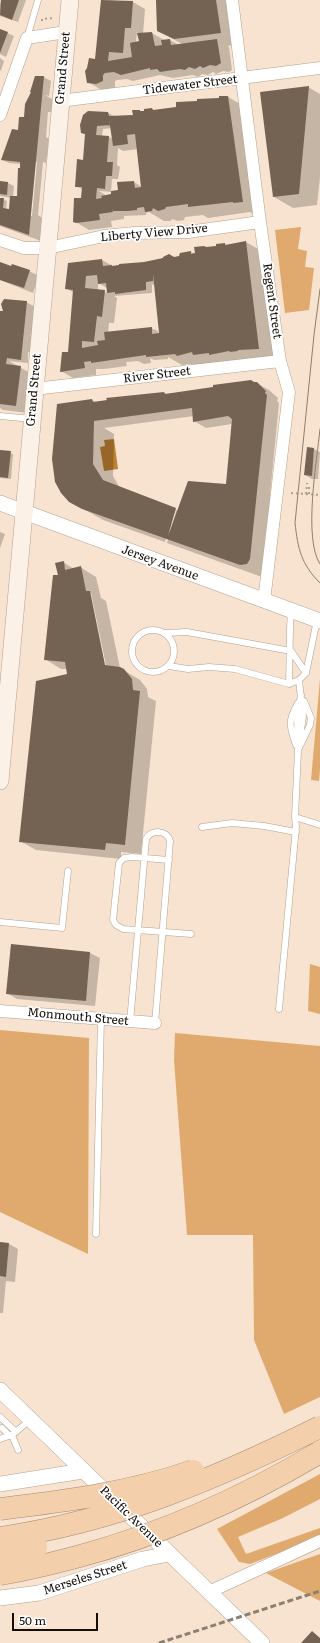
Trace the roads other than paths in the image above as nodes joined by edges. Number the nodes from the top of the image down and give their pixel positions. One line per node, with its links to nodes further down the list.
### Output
1 (38, 0): 5 (lane)
2 (70, 0): 4 (main road, Grand Street)
3 (232, 0): 7 (street, Regent Street)
4 (66, 32): 5 (street); 8 (main road, Grand Street)
5 (27, 38): 9 (street)
6 (320, 68): 7 (street, Tidewater Street)
7 (242, 79): 8 (street, Tidewater Street); 10 (street, Regent Street)
8 (60, 101): 12 (main road, Grand Street)
9 (0, 115)
10 (260, 222): 12 (street, Liberty View Drive); 13 (street, Regent Street)
11 (0, 240): 12 (street, Liberty View Drive)
12 (48, 248): 14 (main road, Grand Street)
13 (280, 361): 14 (street, River Street); 19 (street, Regent Street)
14 (34, 389): 16 (main road, Grand Street)
15 (0, 416): 16 (lane)
16 (32, 419): 18 (main road, Grand Street)
17 (0, 503): 18 (street, Jersey Avenue)
18 (23, 513): 19 (street, Jersey Avenue); 30 (main road, Grand Street)
19 (264, 601): 20 (street, Jersey Avenue)
20 (291, 611): 21 (street, Jersey Avenue); 23 (lane)
21 (318, 620): 25 (lane)
22 (165, 633): 23 (lane); 24 (lane); 24 (lane)
23 (291, 651): 25 (lane); 27 (lane)
24 (169, 666): 27 (lane)
25 (306, 673): 26 (lane)
26 (299, 680): 27 (lane); 28 (lane)
27 (289, 684)
28 (301, 696): 29 (lane); 29 (lane)
29 (298, 750): 31 (lane)
30 (0, 781)
31 (295, 817): 32 (lane); 34 (lane)
32 (320, 825)
33 (202, 827): 34 (lane)
34 (296, 832): 42 (lane)
35 (144, 858): 36 (lane); 36 (lane); 39 (lane); 39 (lane)
36 (169, 860): 40 (lane)
37 (68, 871): 38 (lane)
38 (0, 922)
39 (139, 931): 40 (lane); 45 (lane)
40 (163, 932): 41 (lane); 46 (lane)
41 (191, 934)
42 (280, 1009)
43 (0, 1011): 44 (street, Monmouth Street)
44 (101, 1019): 45 (street, Monmouth Street); 47 (lane)
45 (130, 1022): 46 (street, Monmouth Street)
46 (155, 1023)
47 (96, 1234)
48 (0, 1390): 50 (street, Pacific Avenue)
49 (0, 1417): 53 (lane)
50 (30, 1420): 53 (lane); 58 (street, Pacific Avenue)
51 (320, 1420): 60 (highway, bridge)
52 (320, 1427): 61 (highway, bridge)
53 (13, 1434): 54 (lane); 54 (lane); 56 (lane)
54 (1, 1435)
55 (320, 1444): 63 (highway, bridge)
56 (18, 1450)
57 (320, 1452): 65 (highway, bridge)
58 (83, 1471): 59 (street); 64 (street, Pacific Avenue)
59 (0, 1484)
60 (0, 1509)
61 (0, 1538)
62 (320, 1541): 66 (street)
63 (0, 1553)
64 (169, 1554): 66 (street, Pacific Avenue); 67 (street, Merseles Street)
65 (0, 1574)
66 (210, 1592): 68 (street, Pacific Avenue)
67 (0, 1598)
68 (260, 1642)

